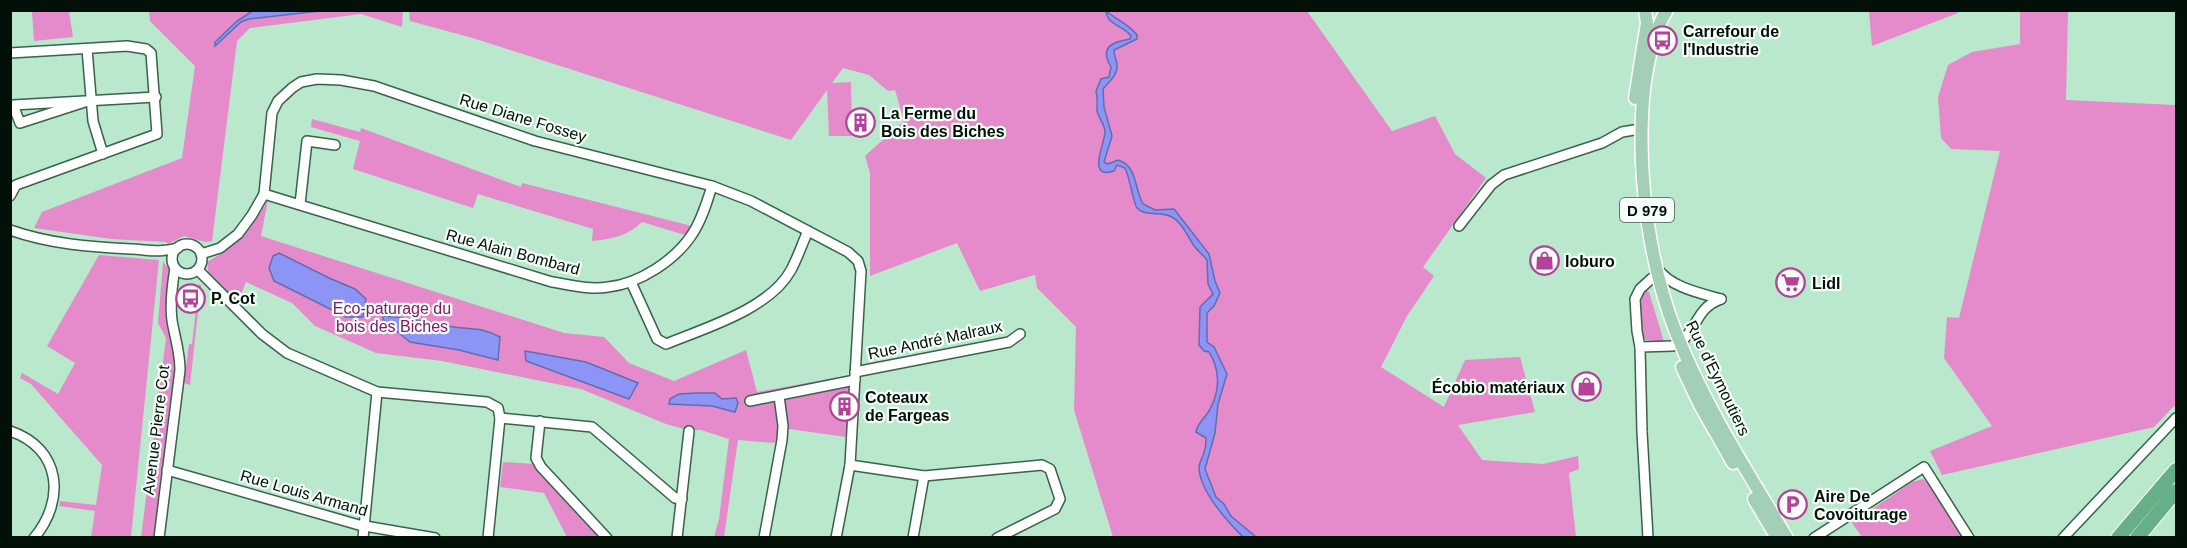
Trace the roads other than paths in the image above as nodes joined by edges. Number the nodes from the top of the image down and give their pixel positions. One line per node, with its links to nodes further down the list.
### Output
1 (1646, 10): 7 (main road, D 979)
2 (1667, 10): 22 (main road, Rue d'Eymoutiers / D 979)
3 (87, 49): 4 (street); 5 (street); 6 (street)
4 (10, 53)
5 (156, 97): 6 (street); 9 (street)
6 (91, 100): 6 (street); 9 (street)
7 (1634, 130): 15 (street); 25 (main road, D 979)
8 (335, 145): 14 (street)
9 (103, 154): 10 (street)
10 (13, 184): 13 (street)
11 (712, 186): 12 (street, Rue Diane Fossey); 17 (street, Rue Diane Fossey); 26 (street, Rue Alain Bombard)
12 (264, 194): 14 (street, Rue Alain Bombard); 20 (street, Rue Diane Fossey)
13 (10, 196)
14 (300, 204): 26 (street, Rue Alain Bombard)
15 (1459, 226)
16 (10, 230): 19 (street)
17 (808, 231): 26 (street); 31 (street, Rue Diane Fossey)
18 (178, 248): 19 (street); 20 (street); 21 (street)
19 (161, 252): 21 (street)
20 (201, 254): 23 (street)
21 (174, 265): 24 (street); 27 (street, Avenue Pierre Cot)
22 (1656, 266): 29 (main road, Rue d'Eymoutiers / D 979); 29 (street)
23 (198, 270): 24 (street); 32 (street)
24 (188, 275): 27 (street)
25 (1652, 278): 29 (main road, D 979); 30 (street)
26 (631, 282)
27 (173, 291): 41 (street, Avenue Pierre Cot)
28 (1020, 334): 31 (street, Rue André Malraux)
29 (1677, 345): 30 (street); 59 (main road, D 979); 60 (main road, Rue d'Eymoutiers / D 979)
30 (1640, 348): 58 (street)
31 (855, 376): 33 (street, Rue André Malraux); 40 (street)
32 (377, 392): 35 (street); 46 (street)
33 (779, 396): 34 (street, Rue André Malraux); 54 (street)
34 (750, 401)
35 (500, 418): 37 (street); 51 (street)
36 (2176, 418): 63 (street)
37 (540, 422): 45 (street); 52 (street)
38 (10, 430): 47 (street)
39 (689, 431): 45 (street)
40 (850, 465): 43 (street); 55 (street)
41 (166, 470): 46 (street, Rue Louis Armand); 48 (street, Avenue Pierre Cot)
42 (2176, 470): 64 (highway)
43 (924, 476): 56 (street); 57 (street)
44 (2176, 491): 65 (highway)
45 (682, 499): 53 (street)
46 (364, 526): 49 (street); 50 (street, Rue Louis Armand)
47 (34, 537)
48 (159, 537)
49 (363, 537)
50 (435, 537)
51 (488, 537)
52 (607, 537)
53 (677, 537)
54 (764, 537)
55 (836, 537)
56 (913, 537)
57 (997, 537)
58 (1648, 537)
59 (1777, 537)
60 (1787, 537)
61 (1814, 537): 62 (street)
62 (1969, 537)
63 (2063, 537)
64 (2118, 537)
65 (2137, 537)

